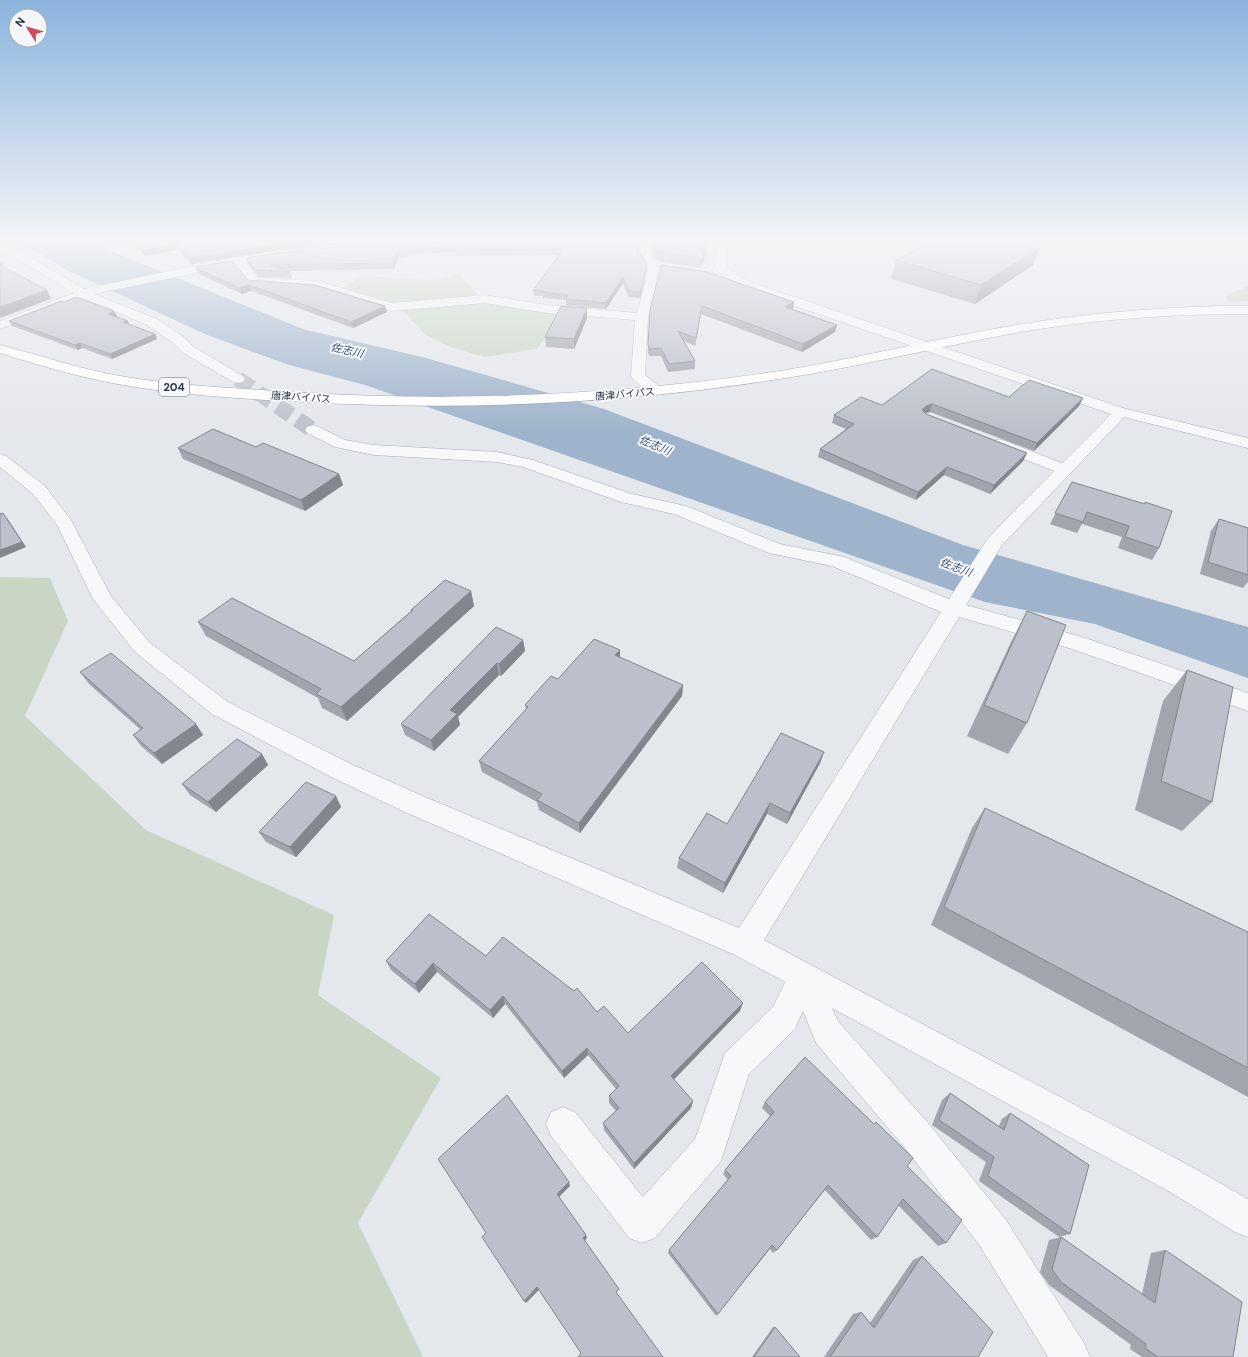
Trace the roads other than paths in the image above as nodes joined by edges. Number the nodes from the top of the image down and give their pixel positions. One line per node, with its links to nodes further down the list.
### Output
1 (59, 302): 10 (street)
2 (111, 302): 13 (street)
3 (376, 302): 4 (street)
4 (447, 302)
5 (506, 302): 9 (street)
6 (646, 302): 9 (street)
7 (797, 302): 11 (street)
8 (1248, 310): 11 (highway, 唐津バイパス / 204)
9 (642, 317): 14 (street)
10 (0, 325)
11 (925, 347): 14 (highway, 唐津バイパス / 204); 15 (street)
12 (0, 349): 14 (highway, 唐津バイパス / 204)
13 (238, 379)
14 (658, 391)
15 (1121, 412): 18 (street); 20 (street)
16 (313, 430): 21 (street)
17 (986, 440): 20 (street)
18 (1248, 443)
19 (0, 459): 23 (street)
20 (1065, 470): 21 (street)
21 (959, 600): 22 (street); 23 (street)
22 (1248, 702)
23 (745, 945): 24 (street)
24 (803, 976): 25 (street); 26 (street); 27 (street)
25 (563, 1124)
26 (1248, 1220)
27 (1070, 1357)

